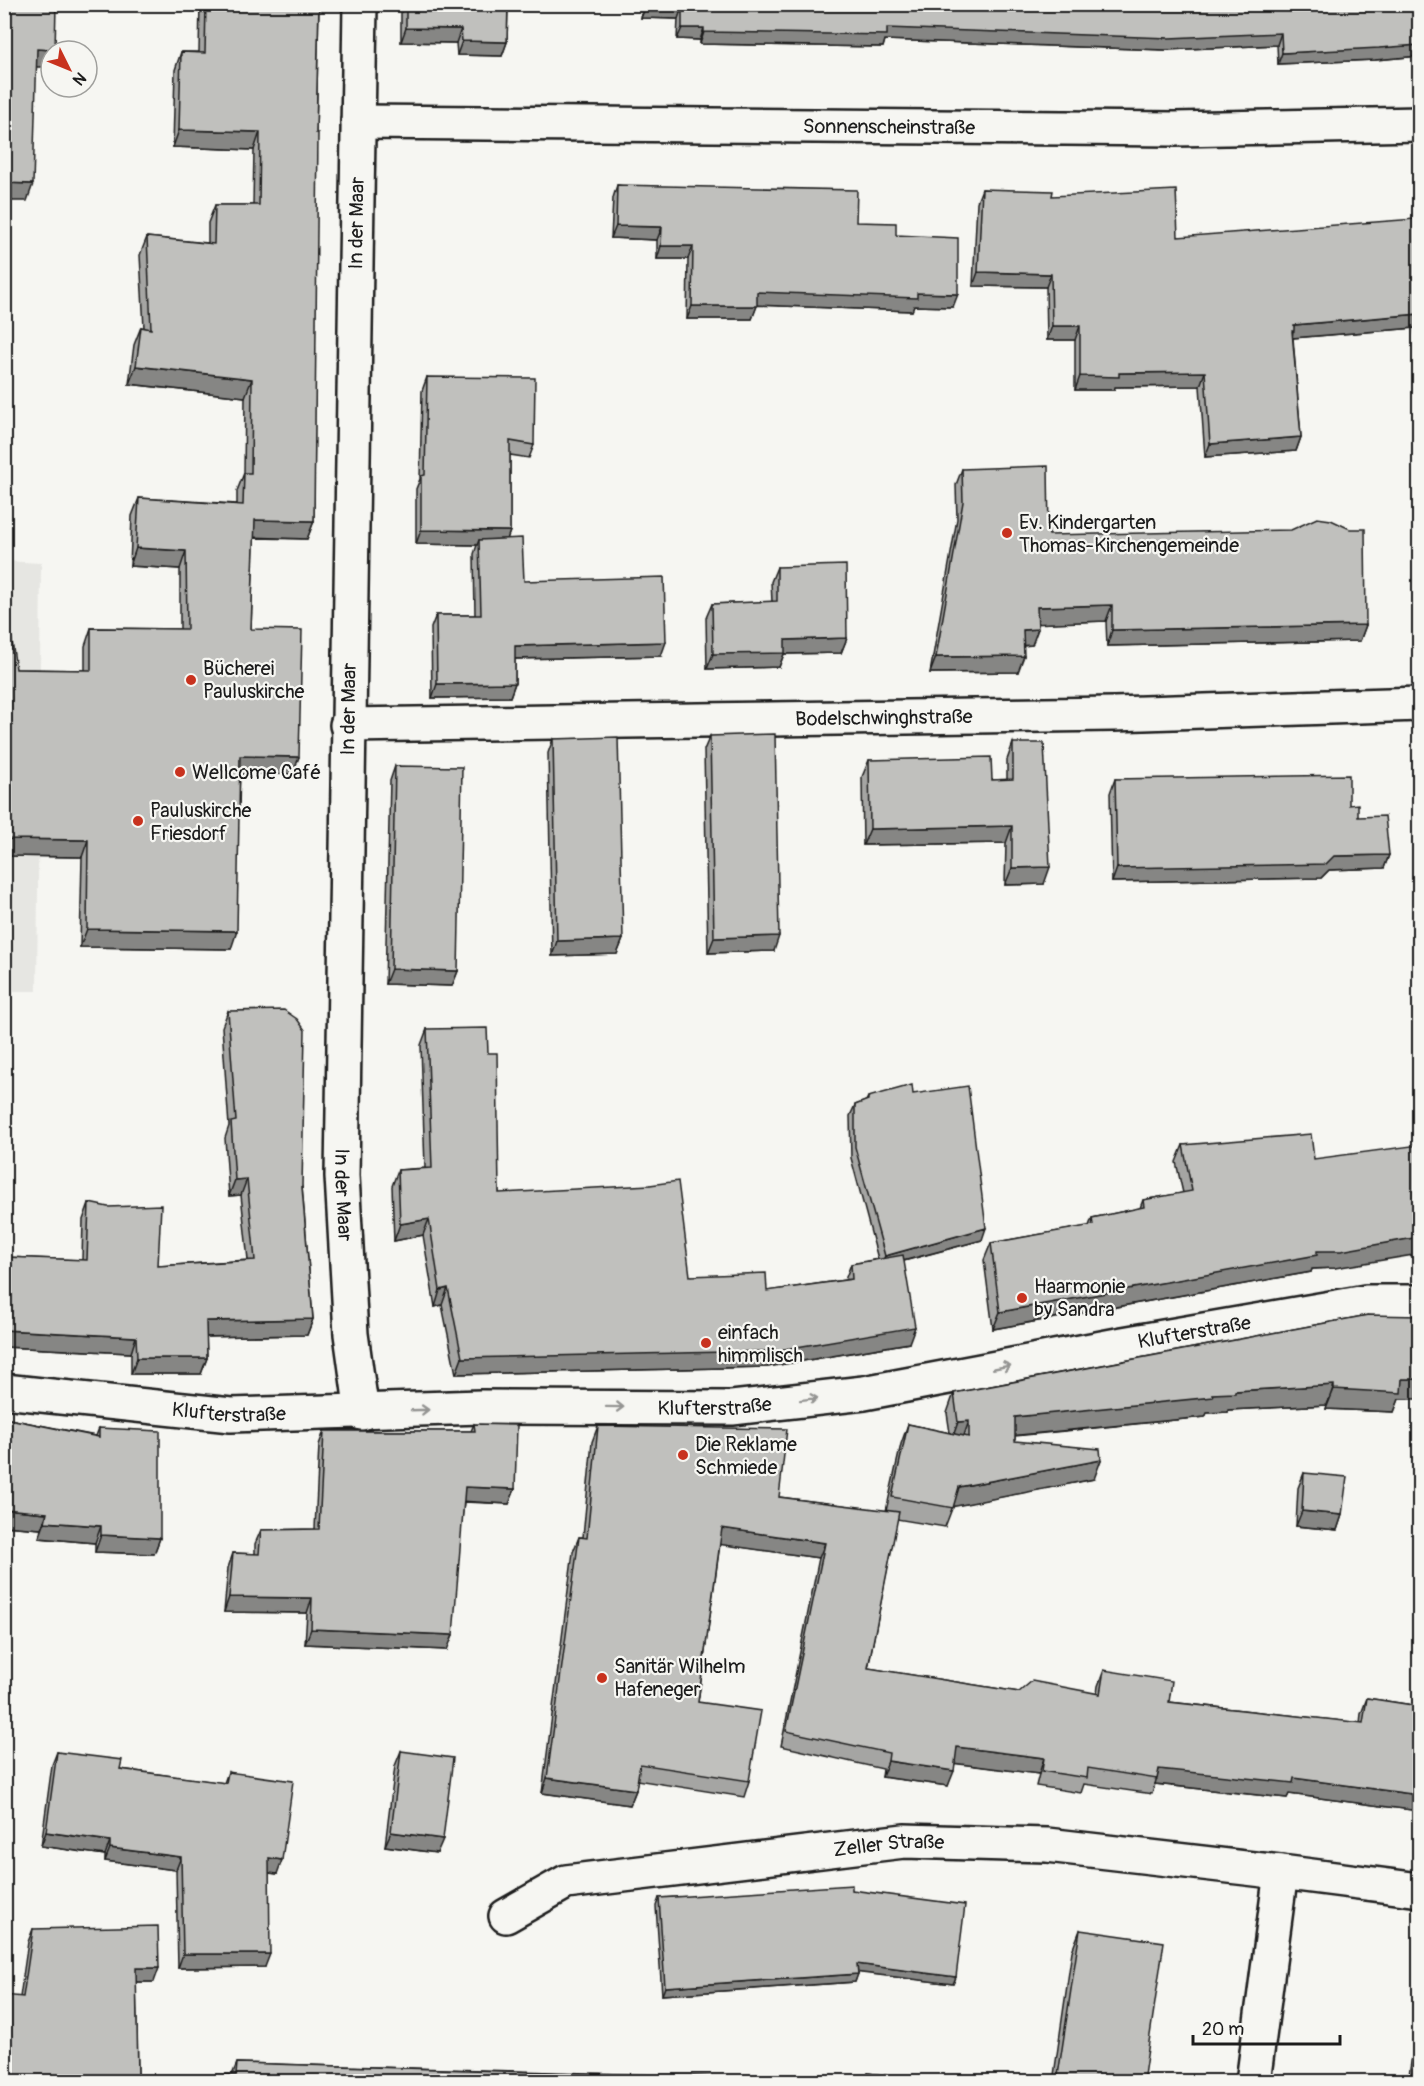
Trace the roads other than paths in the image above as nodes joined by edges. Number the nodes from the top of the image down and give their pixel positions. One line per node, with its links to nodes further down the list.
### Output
1 (360, 4): 2 (street, In der Maar)
2 (358, 122): 3 (street, Sonnenscheinstraße); 5 (street, In der Maar)
3 (1419, 124)
4 (1419, 704): 5 (street, Bodelschwinghstraße)
5 (347, 725): 8 (street, In der Maar)
6 (1419, 1302): 8 (street, Klufterstraße, one-way to 6)
7 (4, 1391): 8 (street, Klufterstraße)
8 (362, 1413)
9 (1281, 1872): 10 (street, Zeller Straße); 11 (street, Zeller Straße); 12 (street)
10 (1419, 1890)
11 (506, 1916)
12 (1253, 2082)

